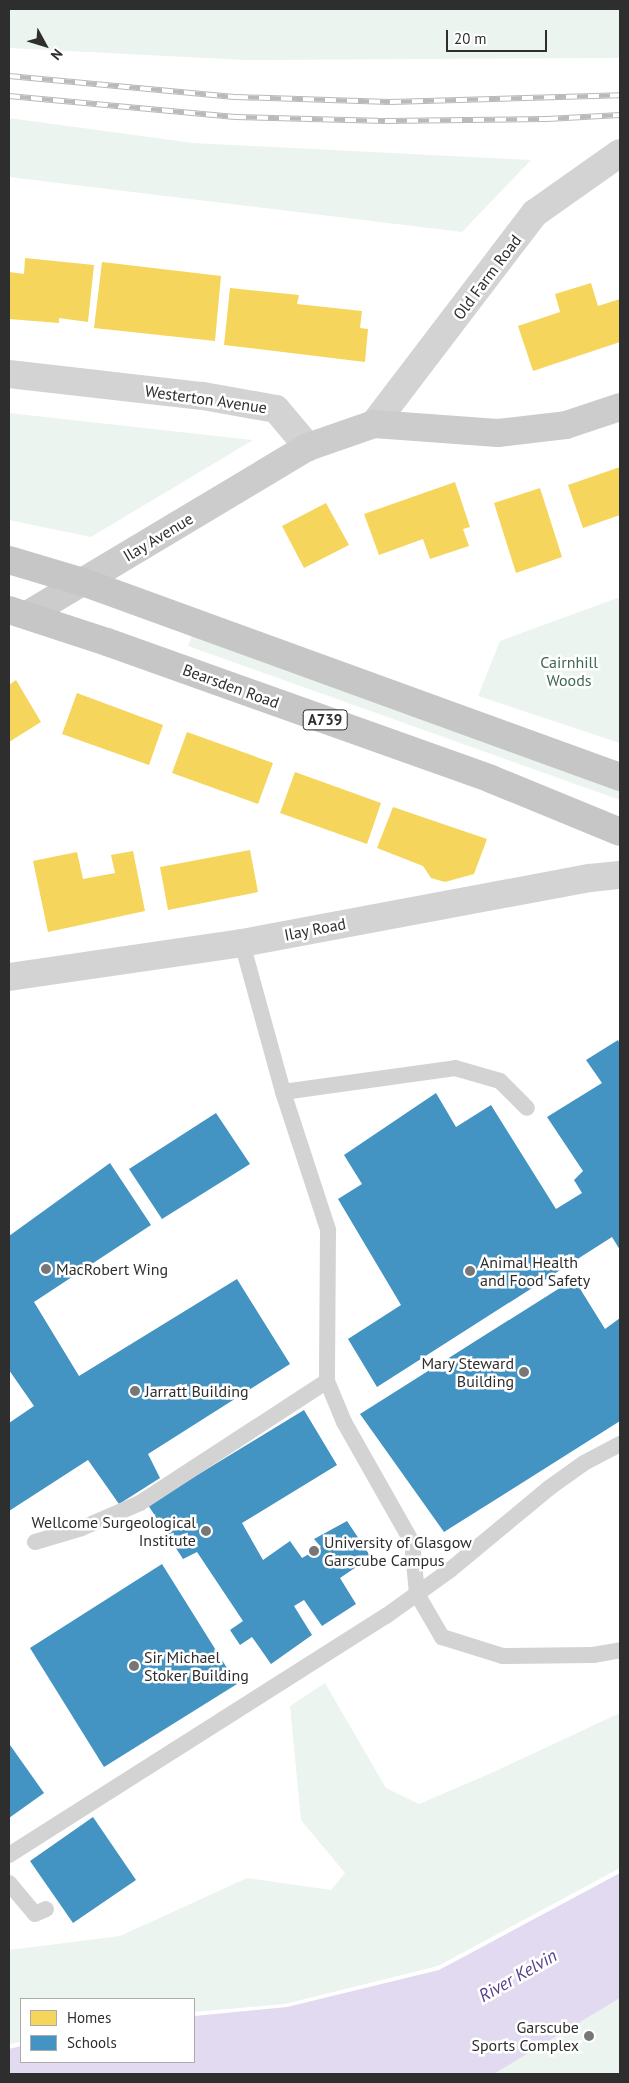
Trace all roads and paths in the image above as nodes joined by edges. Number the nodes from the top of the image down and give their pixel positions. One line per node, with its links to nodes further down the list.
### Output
1 (620, 153): 4 (street, Old Farm Road)
2 (9, 374): 5 (street, Westerton Avenue)
3 (620, 407): 4 (street)
4 (374, 424): 5 (street)
5 (308, 446): 7 (street, Ilay Avenue)
6 (9, 560): 7 (main road)
7 (84, 582): 8 (street, Ilay Avenue); 9 (main road)
8 (15, 617): 10 (main road, Bearsden Road / A739)
9 (620, 776)
10 (620, 832)
11 (620, 875): 12 (street, Ilay Road)
12 (242, 943): 13 (street, Ilay Road); 14 (lane)
13 (9, 977)
14 (282, 1092): 15 (lane); 16 (lane)
15 (527, 1108)
16 (327, 1381): 18 (lane); 19 (lane)
17 (620, 1444): 19 (lane)
18 (35, 1542)
19 (416, 1594): 20 (lane); 21 (lane)
20 (620, 1650)
21 (9, 1855)
22 (9, 1883): 23 (lane)
23 (46, 1909)

